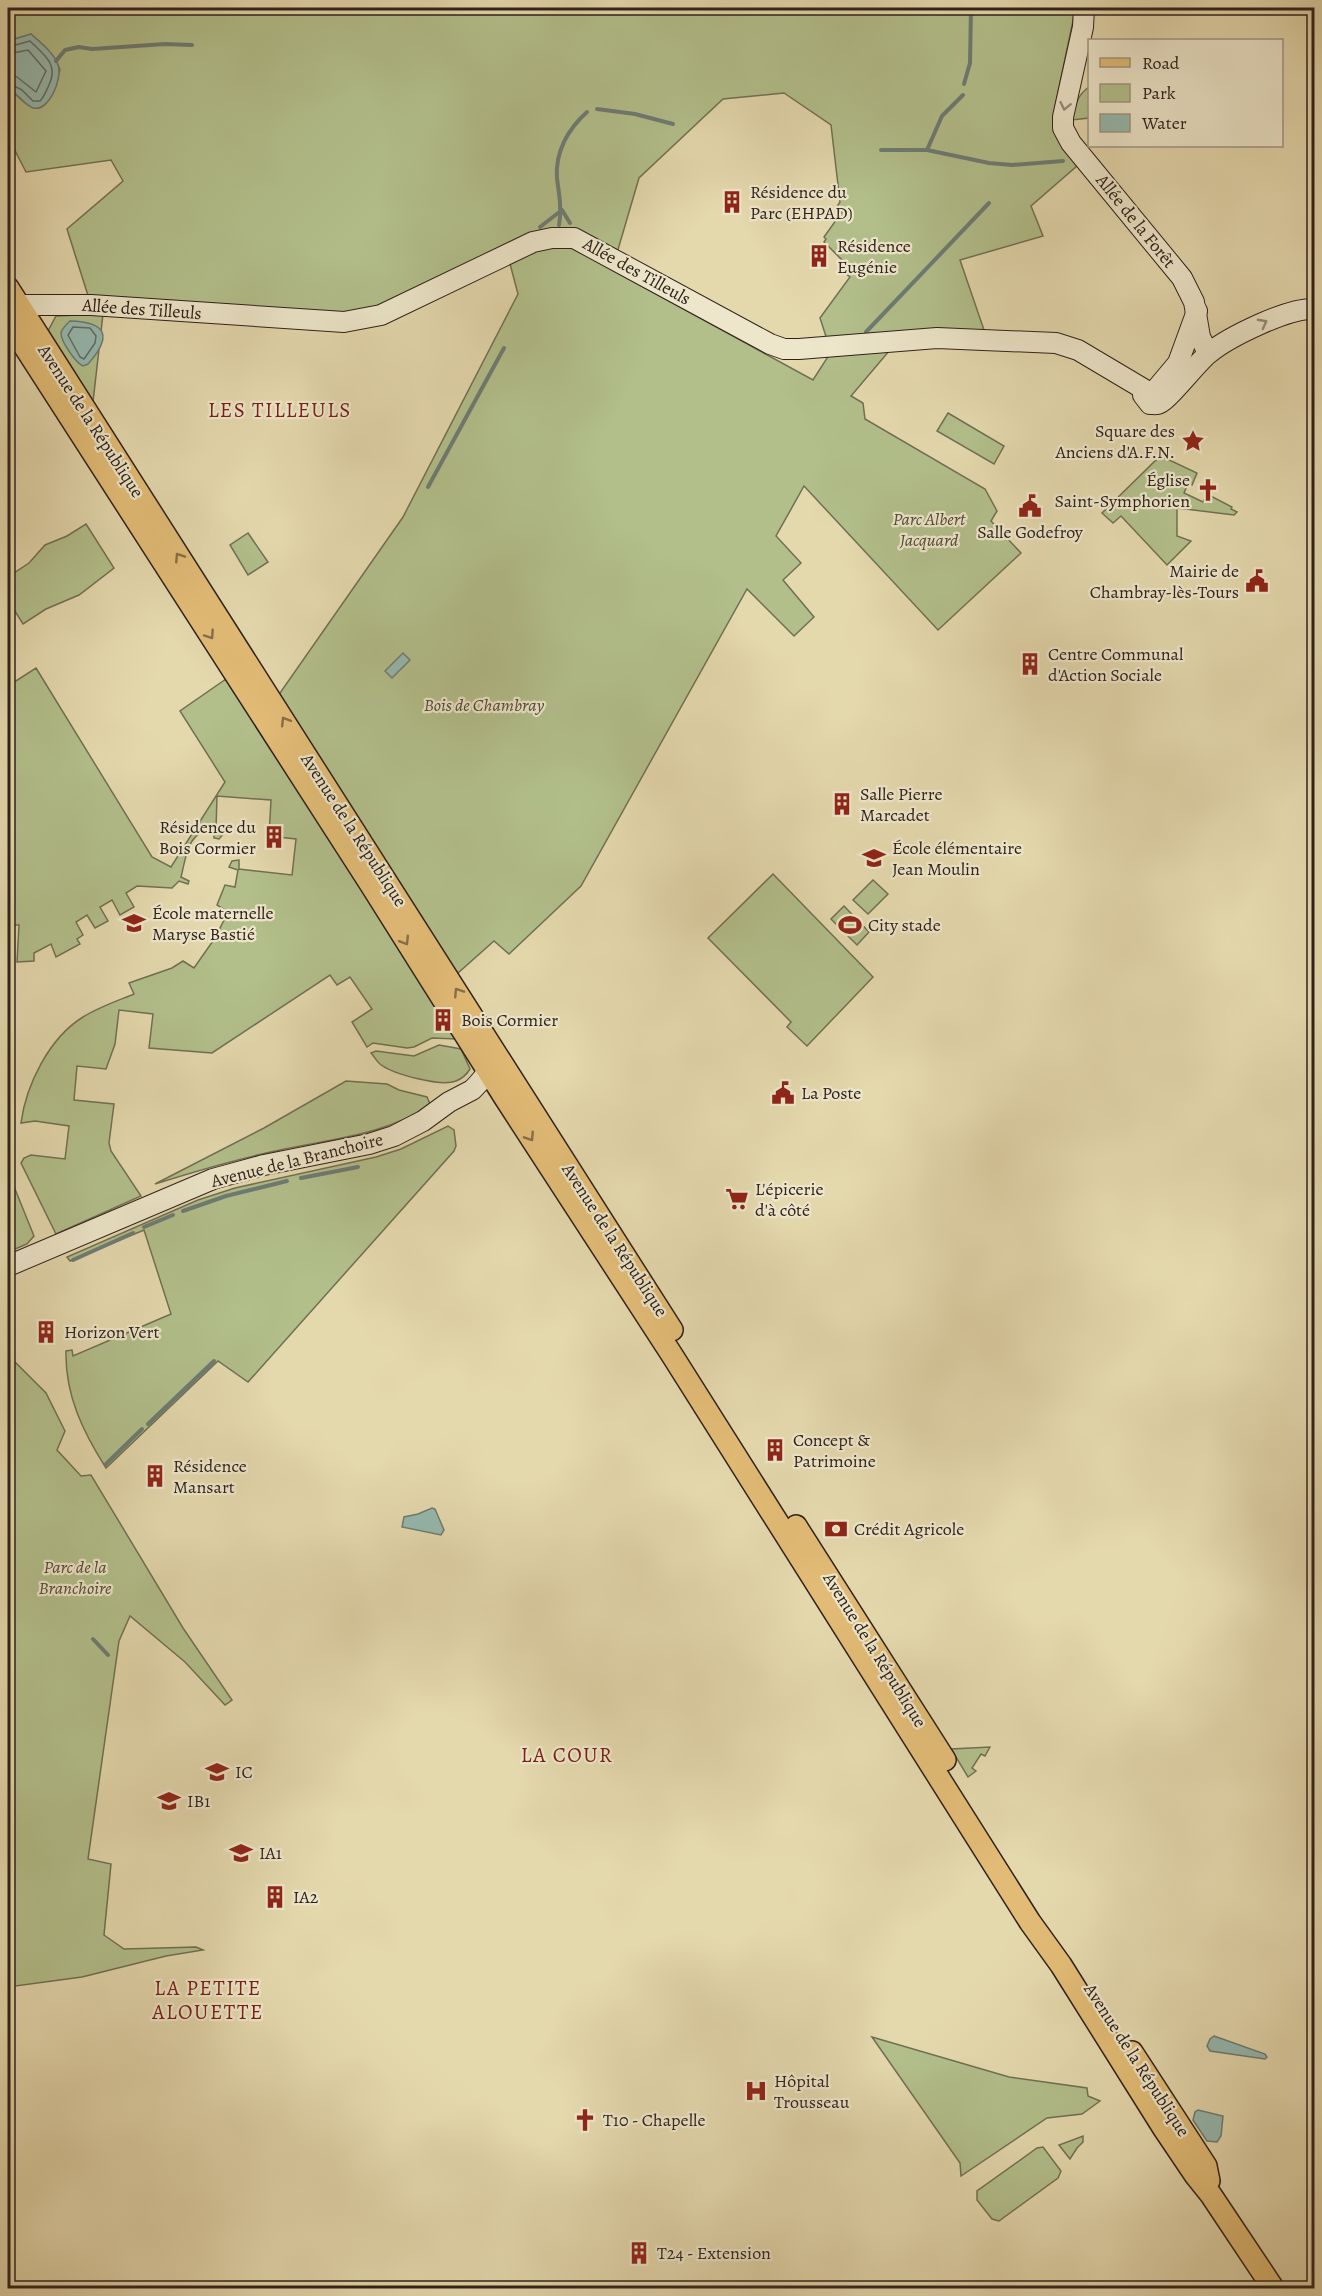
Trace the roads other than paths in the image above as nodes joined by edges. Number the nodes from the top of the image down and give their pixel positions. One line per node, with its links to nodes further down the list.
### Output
1 (1084, 8): 4 (street, Allée de la Forêt, one-way to 4)
2 (10, 305): 6 (street, Allée des Tilleuls); 7 (main road, Avenue de la République)
3 (1314, 309): 5 (street, one-way to 3)
4 (1197, 311): 5 (street, Allée de la Forêt); 6 (street)
5 (1212, 351): 6 (street)
6 (1151, 399)
7 (494, 1064): 8 (main road, Avenue de la République); 9 (street, Avenue de la Branchoire); 11 (main road, Avenue de la République)
8 (505, 1098): 9 (street); 11 (main road, Avenue de la République, one-way to 11)
9 (452, 1100): 10 (street, Avenue de la Branchoire)
10 (8, 1266)
11 (1211, 2195): 12 (main road, Avenue de la République)
12 (1274, 2289)

